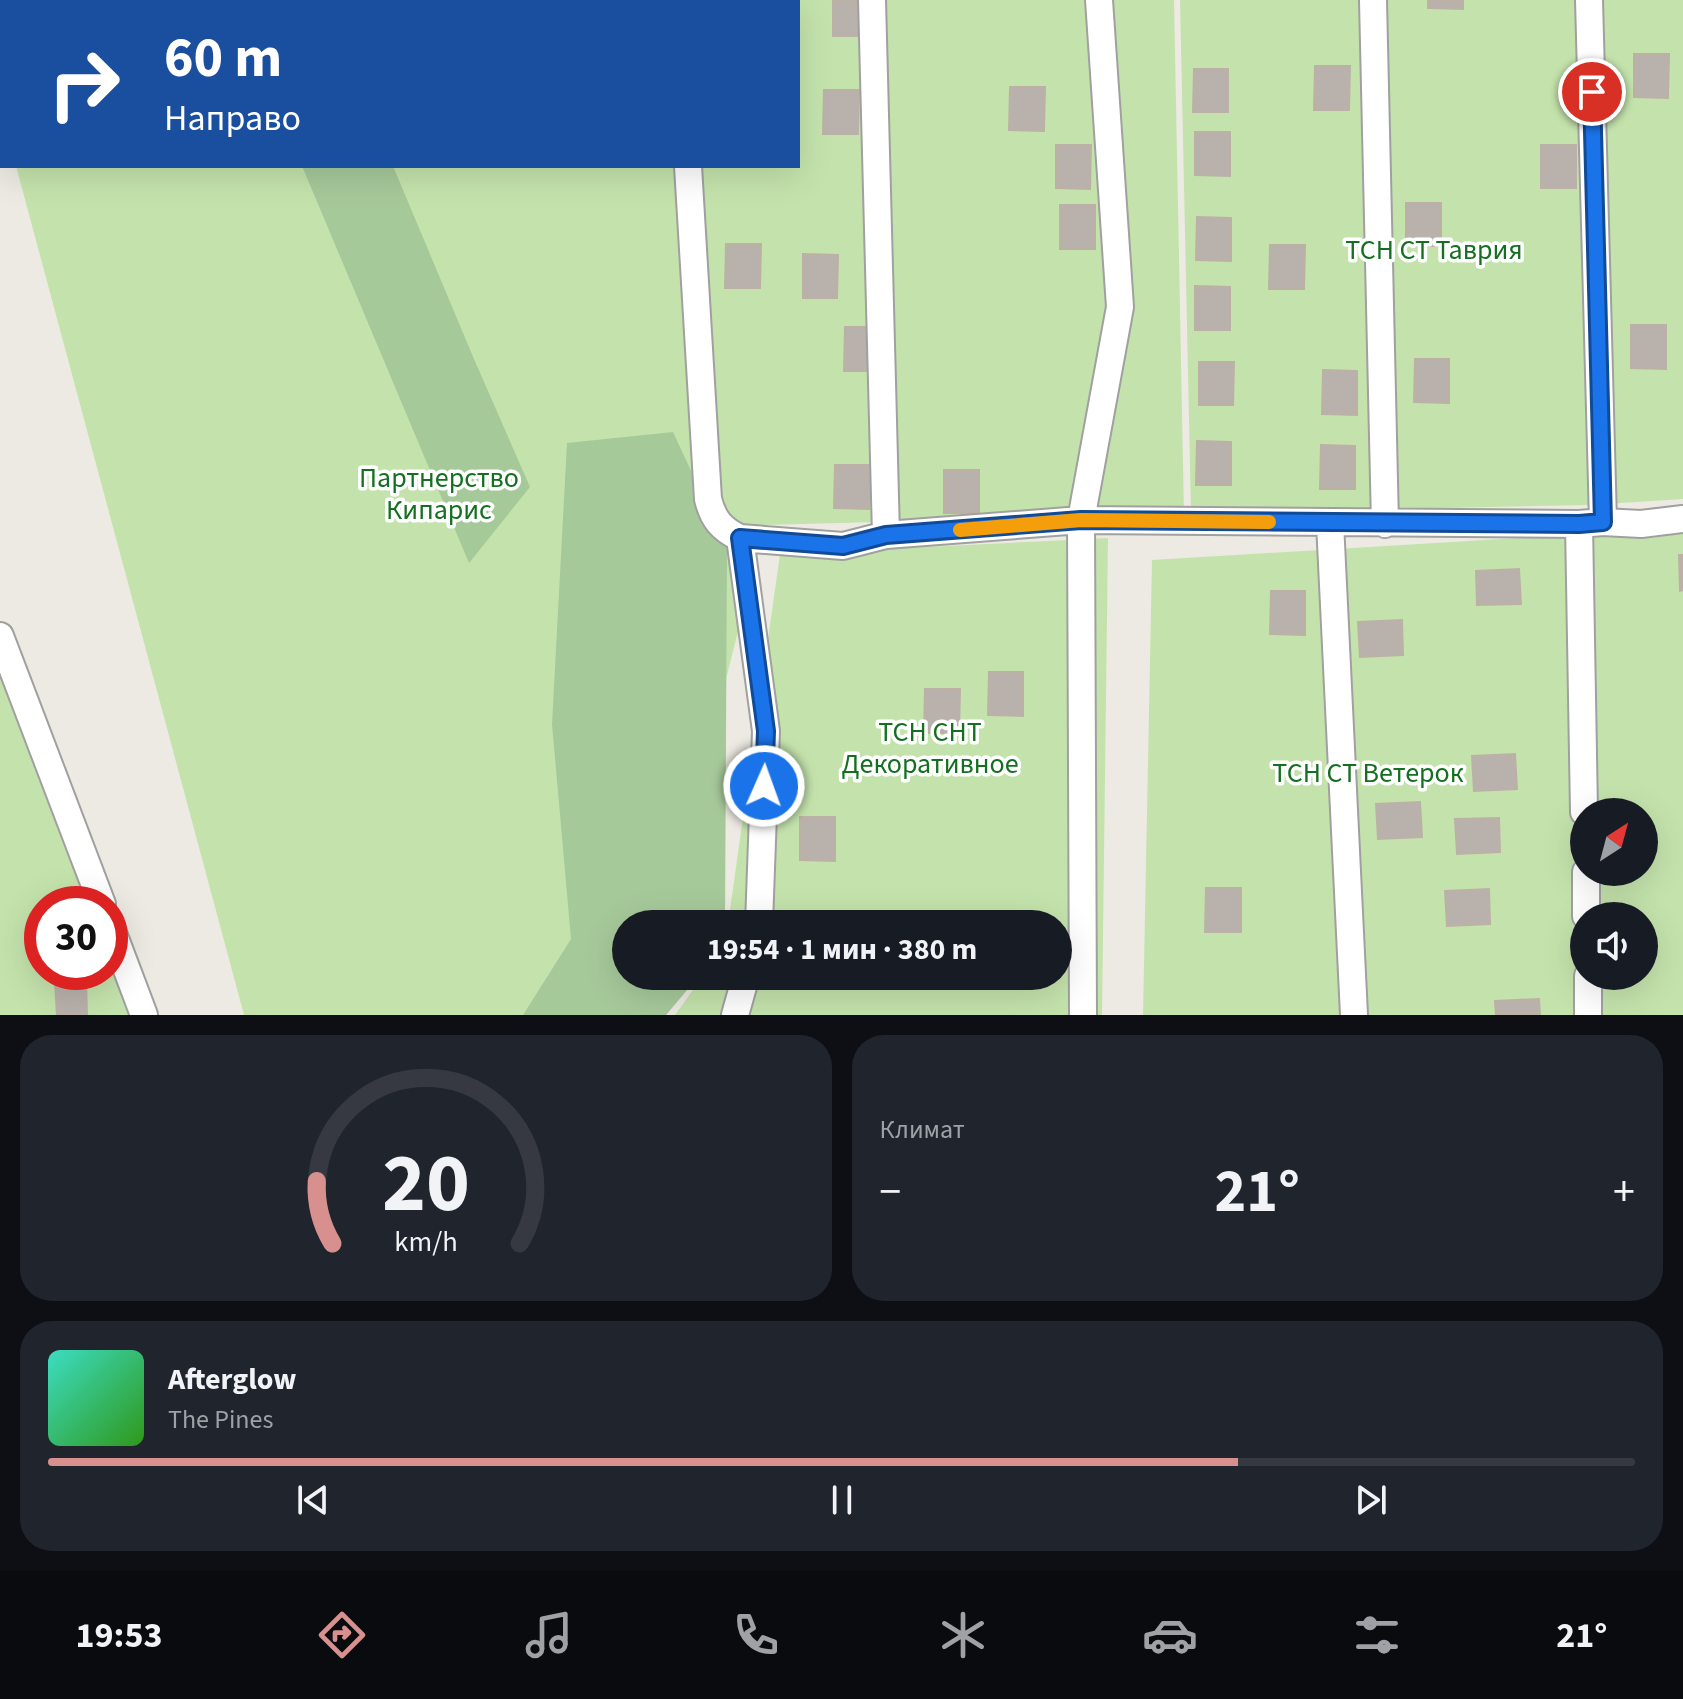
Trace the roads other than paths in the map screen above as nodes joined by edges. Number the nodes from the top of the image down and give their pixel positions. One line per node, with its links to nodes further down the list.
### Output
1 (872, 0): 11 (street)
2 (1099, 0): 7 (street)
3 (1373, 0): 10 (street)
4 (1589, 0): 9 (street)
5 (688, 168): 12 (street)
6 (1683, 519): 9 (street)
7 (1081, 520): 8 (street); 11 (street); 22 (street)
8 (1330, 523): 10 (street); 23 (street)
9 (1591, 523): 10 (street); 14 (street)
10 (1385, 524)
11 (886, 535): 12 (street)
12 (740, 538): 16 (street)
13 (0, 636): 15 (street)
14 (1584, 798)
15 (95, 886)
16 (760, 910)
17 (128, 973): 20 (street)
18 (742, 990): 21 (street)
19 (1588, 990): 24 (street)
20 (144, 1015)
21 (735, 1015)
22 (1083, 1015)
23 (1354, 1015)
24 (1588, 1015)

